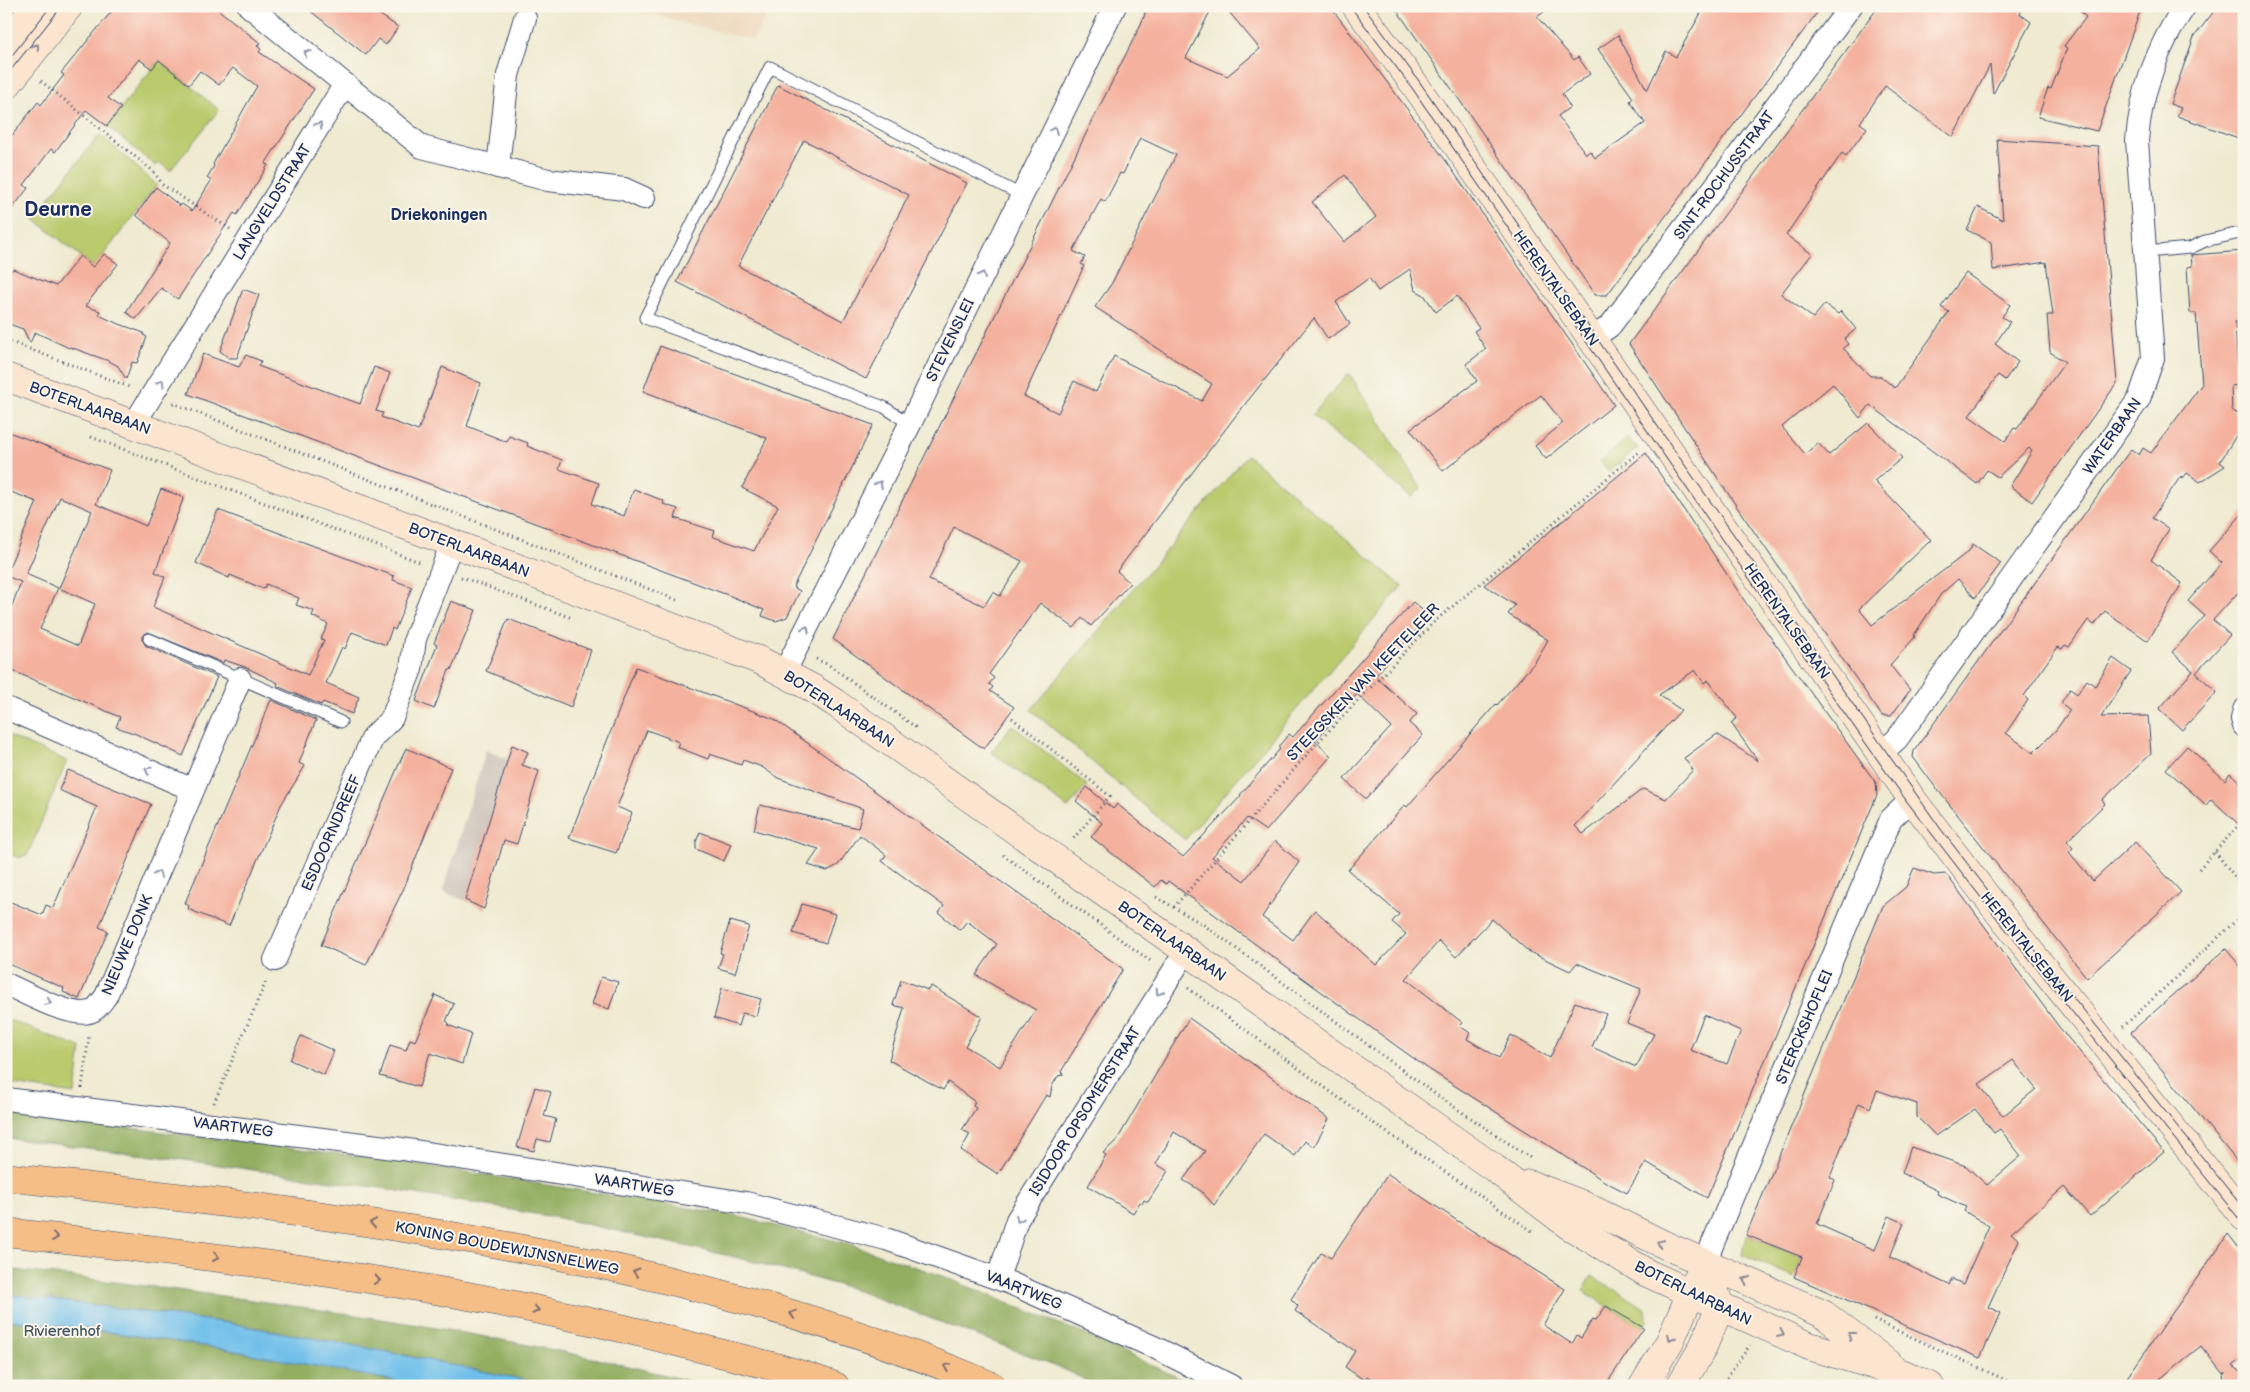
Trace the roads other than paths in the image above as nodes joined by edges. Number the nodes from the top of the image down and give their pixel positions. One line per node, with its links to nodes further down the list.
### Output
1 (36, 6): 9 (main road)
2 (69, 6): 10 (main road, one-way to 2)
3 (249, 6): 11 (street, one-way to 3)
4 (1115, 6): 13 (street, STEVENSLEI, one-way to 4)
5 (1356, 6): 17 (main road, HERENTALSEBAAN)
6 (1851, 6): 17 (street, SINT-ROCHUSSTRAAT)
7 (2185, 6): 16 (street, WATERBAAN)
8 (525, 18): 12 (street)
9 (6, 43)
10 (14, 76)
11 (345, 84): 12 (street); 19 (street, LANGVELDSTRAAT, one-way to 11)
12 (498, 167): 14 (street)
13 (1021, 196): 20 (street, STEVENSLEI, one-way to 13); 20 (lane)
14 (644, 198)
15 (2244, 232): 16 (lane)
16 (2146, 252): 29 (street, WATERBAAN)
17 (1591, 339): 29 (main road, HERENTALSEBAAN)
18 (6, 377): 19 (main road, BOTERLAARBAAN)
19 (134, 424): 21 (main road, BOTERLAARBAAN)
20 (910, 424): 23 (street, STEVENSLEI, one-way to 20)
21 (452, 543): 23 (main road, BOTERLAARBAAN); 33 (street, ESDOORNDREEF)
22 (149, 639): 24 (lane)
23 (784, 673): 32 (main road, BOTERLAARBAAN)
24 (240, 678): 27 (lane); 30 (street, NIEUWE DONK)
25 (6, 708): 30 (street, one-way to 25)
26 (2244, 710): 28 (street)
27 (341, 722)
28 (2244, 726)
29 (1880, 753): 31 (main road, HERENTALSEBAAN)
30 (193, 790): 34 (street, NIEUWE DONK, one-way to 30)
31 (1912, 799): 38 (main road, HERENTALSEBAAN); 40 (street, STERCKSHOFLEI)
32 (1186, 951): 36 (main road, BOTERLAARBAAN); 41 (street, ISIDOOR OPSOMERSTRAAT, one-way to 41)
33 (275, 960)
34 (6, 984)
35 (6, 1099): 41 (street, VAARTWEG)
36 (1502, 1173): 40 (main road, BOTERLAARBAAN, one-way to 36); 42 (main road, BOTERLAARBAAN)
37 (6, 1177): 46 (highway, KONING BOUDEWIJNSNELWEG, one-way to 37)
38 (2244, 1217)
39 (6, 1232): 45 (highway, one-way to 45)
40 (1705, 1262): 42 (main road, STERCKSHOFLEI); 43 (main road); 44 (main road, BOTERLAARBAAN, one-way to 40)
41 (998, 1278): 47 (street, VAARTWEG)
42 (1691, 1294): 43 (main road, BOTERLAARBAAN); 48 (main road, STERCKSHOFLEI, one-way to 48)
43 (1720, 1307): 44 (main road, BOTERLAARBAAN, one-way to 44); 49 (main road)
44 (1904, 1374): 50 (main road, BOTERLAARBAAN)
45 (835, 1386)
46 (992, 1386)
47 (1230, 1386)
48 (1643, 1386)
49 (1680, 1386)
50 (1930, 1386)

